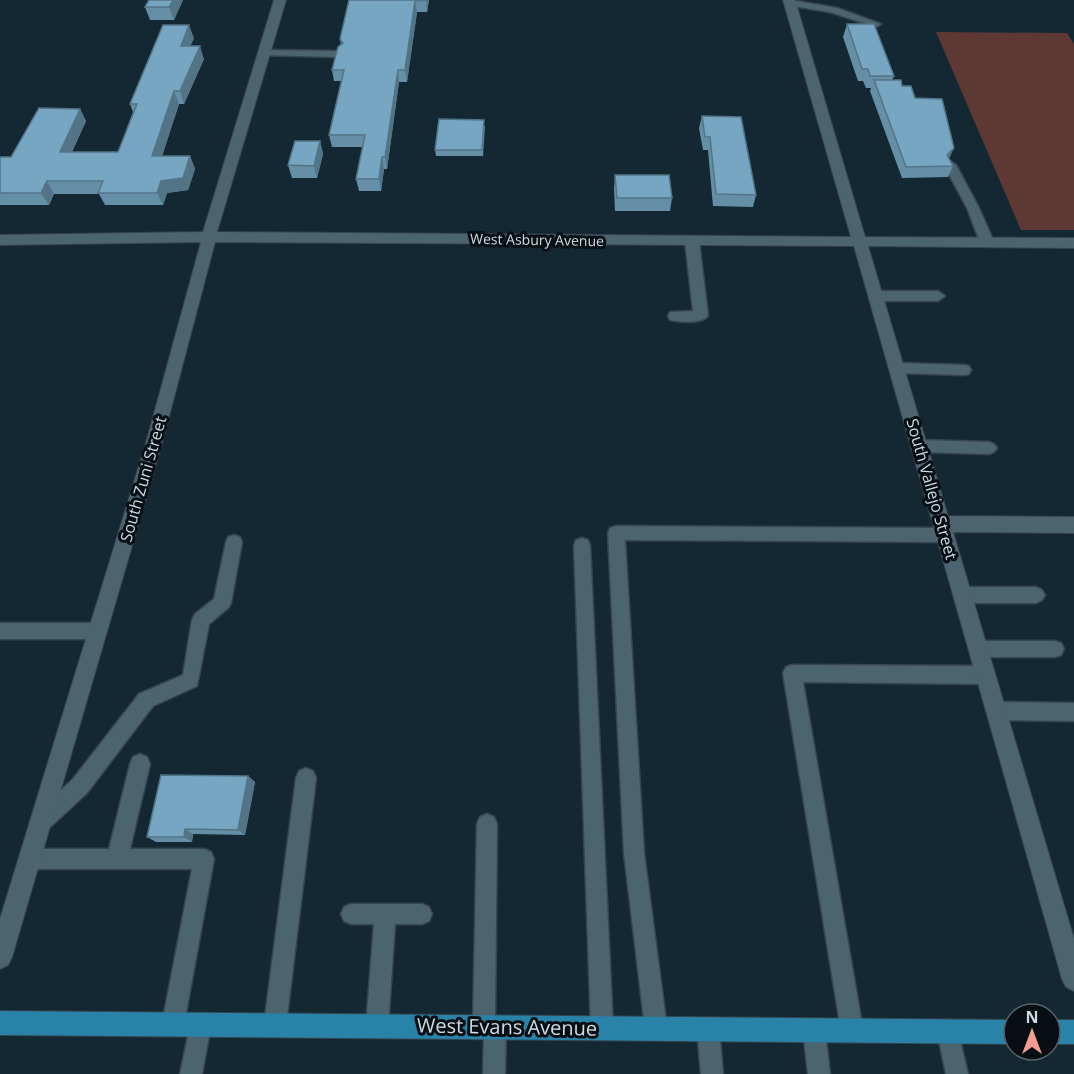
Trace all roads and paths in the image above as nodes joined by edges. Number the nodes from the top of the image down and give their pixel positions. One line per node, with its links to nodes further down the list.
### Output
1 (280, 0): 4 (street, South Zuni Street)
2 (790, 2): 3 (lane); 9 (street, South Vallejo Street)
3 (876, 24)
4 (264, 53): 5 (lane); 7 (street, South Zuni Street)
5 (338, 54)
6 (950, 165): 11 (lane)
7 (209, 237): 8 (street, West Asbury Avenue); 10 (street, West Asbury Avenue); 27 (street, South Zuni Street)
8 (0, 240)
9 (860, 241): 10 (street, West Asbury Avenue); 11 (street, West Asbury Avenue); 13 (street, South Vallejo Street)
10 (692, 242): 15 (lane)
11 (987, 242): 12 (street, West Asbury Avenue)
12 (1074, 243)
13 (876, 296): 14 (lane); 16 (street, South Vallejo Street)
14 (938, 296)
15 (675, 316)
16 (897, 368): 17 (lane); 18 (street, South Vallejo Street)
17 (964, 369)
18 (919, 446): 19 (lane); 21 (street, South Vallejo Street)
19 (988, 448)
20 (1074, 525): 21 (street)
21 (943, 530): 24 (street, South Vallejo Street); 51 (lane)
22 (234, 542): 35 (lane)
23 (582, 545): 50 (lane)
24 (963, 595): 25 (lane); 28 (street, South Vallejo Street)
25 (1036, 595)
26 (0, 631): 27 (lane)
27 (97, 631): 35 (street, South Zuni Street)
28 (978, 649): 29 (lane); 30 (street, South Vallejo Street)
29 (1055, 649)
30 (986, 675): 31 (street, South Vallejo Street); 54 (lane)
31 (996, 711): 32 (lane); 43 (street, South Vallejo Street)
32 (1074, 712)
33 (140, 764): 38 (lane)
34 (306, 778): 47 (lane)
35 (40, 823): 37 (street, South Zuni Street)
36 (487, 824): 49 (lane)
37 (29, 859): 38 (lane); 42 (street, South Zuni Street)
38 (117, 859): 45 (lane)
39 (351, 914): 40 (lane)
40 (385, 914): 41 (lane); 48 (lane)
41 (422, 914)
42 (0, 957)
43 (1074, 979)
44 (0, 1023): 45 (main road, West Evans Avenue)
45 (173, 1024): 46 (main road, West Evans Avenue)
46 (200, 1024): 47 (main road, West Evans Avenue); 57 (lane)
47 (275, 1025): 48 (main road, West Evans Avenue)
48 (377, 1026): 49 (main road, West Evans Avenue)
49 (490, 1027): 50 (main road, West Evans Avenue); 58 (lane)
50 (602, 1028): 51 (main road, West Evans Avenue)
51 (656, 1028): 52 (main road, West Evans Avenue)
52 (708, 1029): 53 (main road, West Evans Avenue); 59 (lane)
53 (814, 1030): 54 (main road, West Evans Avenue); 60 (lane)
54 (852, 1030): 55 (main road, West Evans Avenue)
55 (948, 1031): 56 (main road, West Evans Avenue); 61 (lane)
56 (1002, 1032)
57 (191, 1074)
58 (494, 1074)
59 (712, 1074)
60 (819, 1074)
61 (957, 1074)

